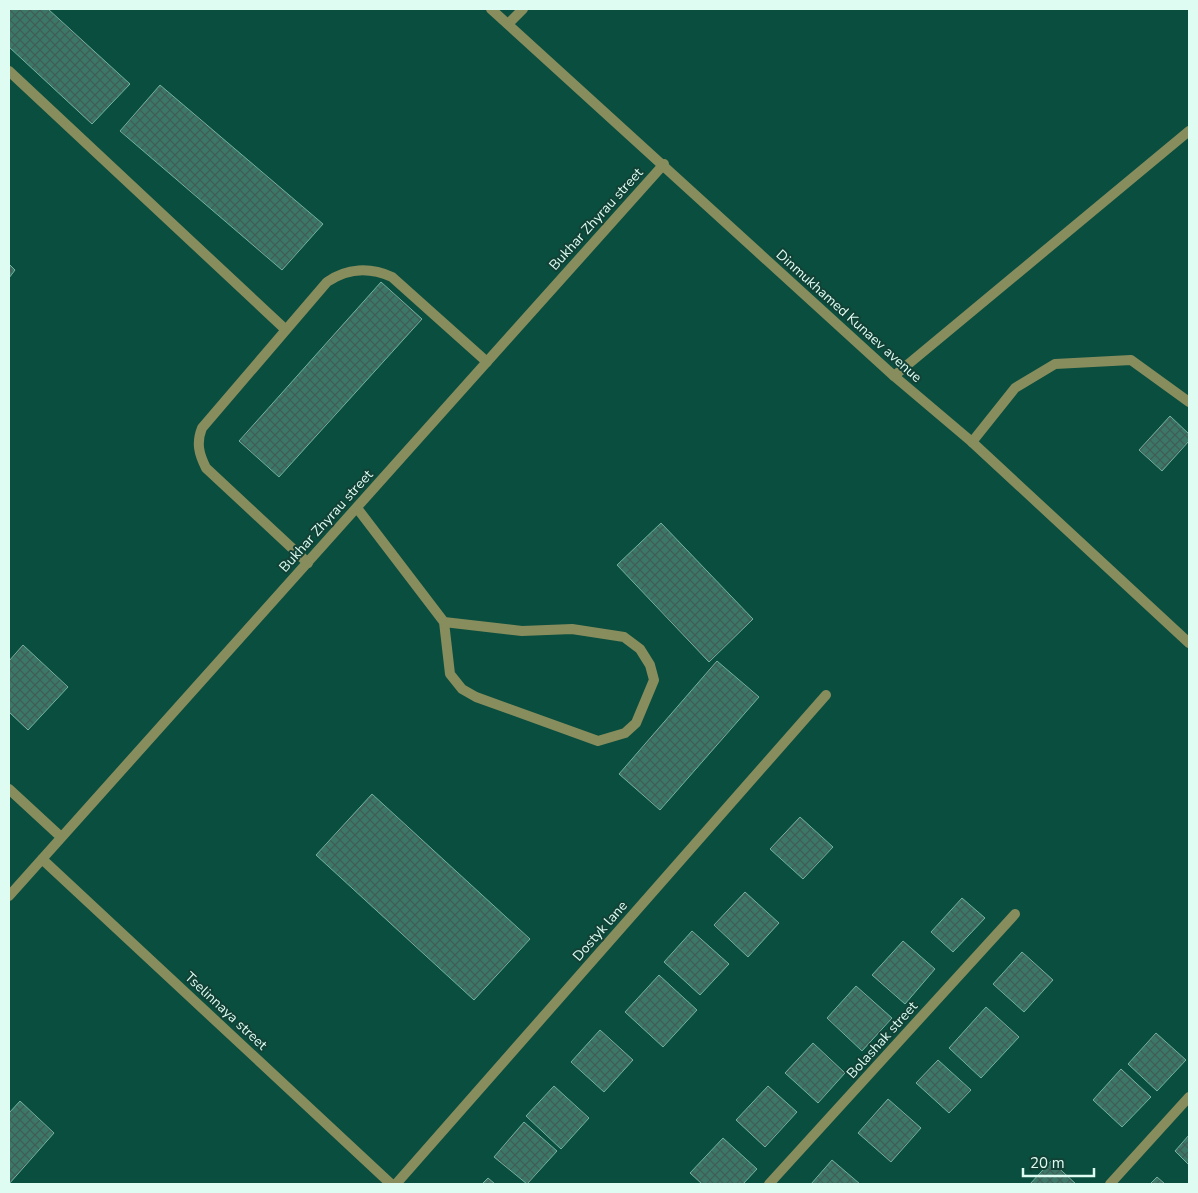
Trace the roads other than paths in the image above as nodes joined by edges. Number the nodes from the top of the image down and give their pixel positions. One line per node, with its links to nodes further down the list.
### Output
1 (491, 9): 3 (street, Dinmukhamed Kunaev avenue)
2 (523, 9): 3 (street)
3 (508, 24): 6 (street, Dinmukhamed Kunaev avenue)
4 (9, 71): 7 (street)
5 (1189, 130): 9 (street)
6 (664, 164): 8 (street, Bukhar Zhyrau street); 9 (street, Dinmukhamed Kunaev avenue)
7 (286, 330): 8 (street); 13 (street)
8 (487, 362): 12 (street, Bukhar Zhyrau street)
9 (894, 376): 11 (street, Dinmukhamed Kunaev avenue)
10 (1189, 402): 11 (street)
11 (972, 442): 15 (street, Dinmukhamed Kunaev avenue)
12 (357, 508): 13 (street, Bukhar Zhyrau street); 14 (street)
13 (308, 563): 18 (street, Bukhar Zhyrau street)
14 (444, 622): 14 (street)
15 (1189, 643)
16 (826, 695): 24 (street, Dostyk lane)
17 (9, 790): 18 (street)
18 (61, 837): 19 (street, Bukhar Zhyrau street)
19 (42, 859): 20 (street, Bukhar Zhyrau street); 23 (street, Tselinnaya street)
20 (9, 896)
21 (1015, 914): 25 (street, Bolashak street)
22 (1189, 1097): 26 (street)
23 (391, 1184)
24 (396, 1184)
25 (769, 1184)
26 (1110, 1184)

